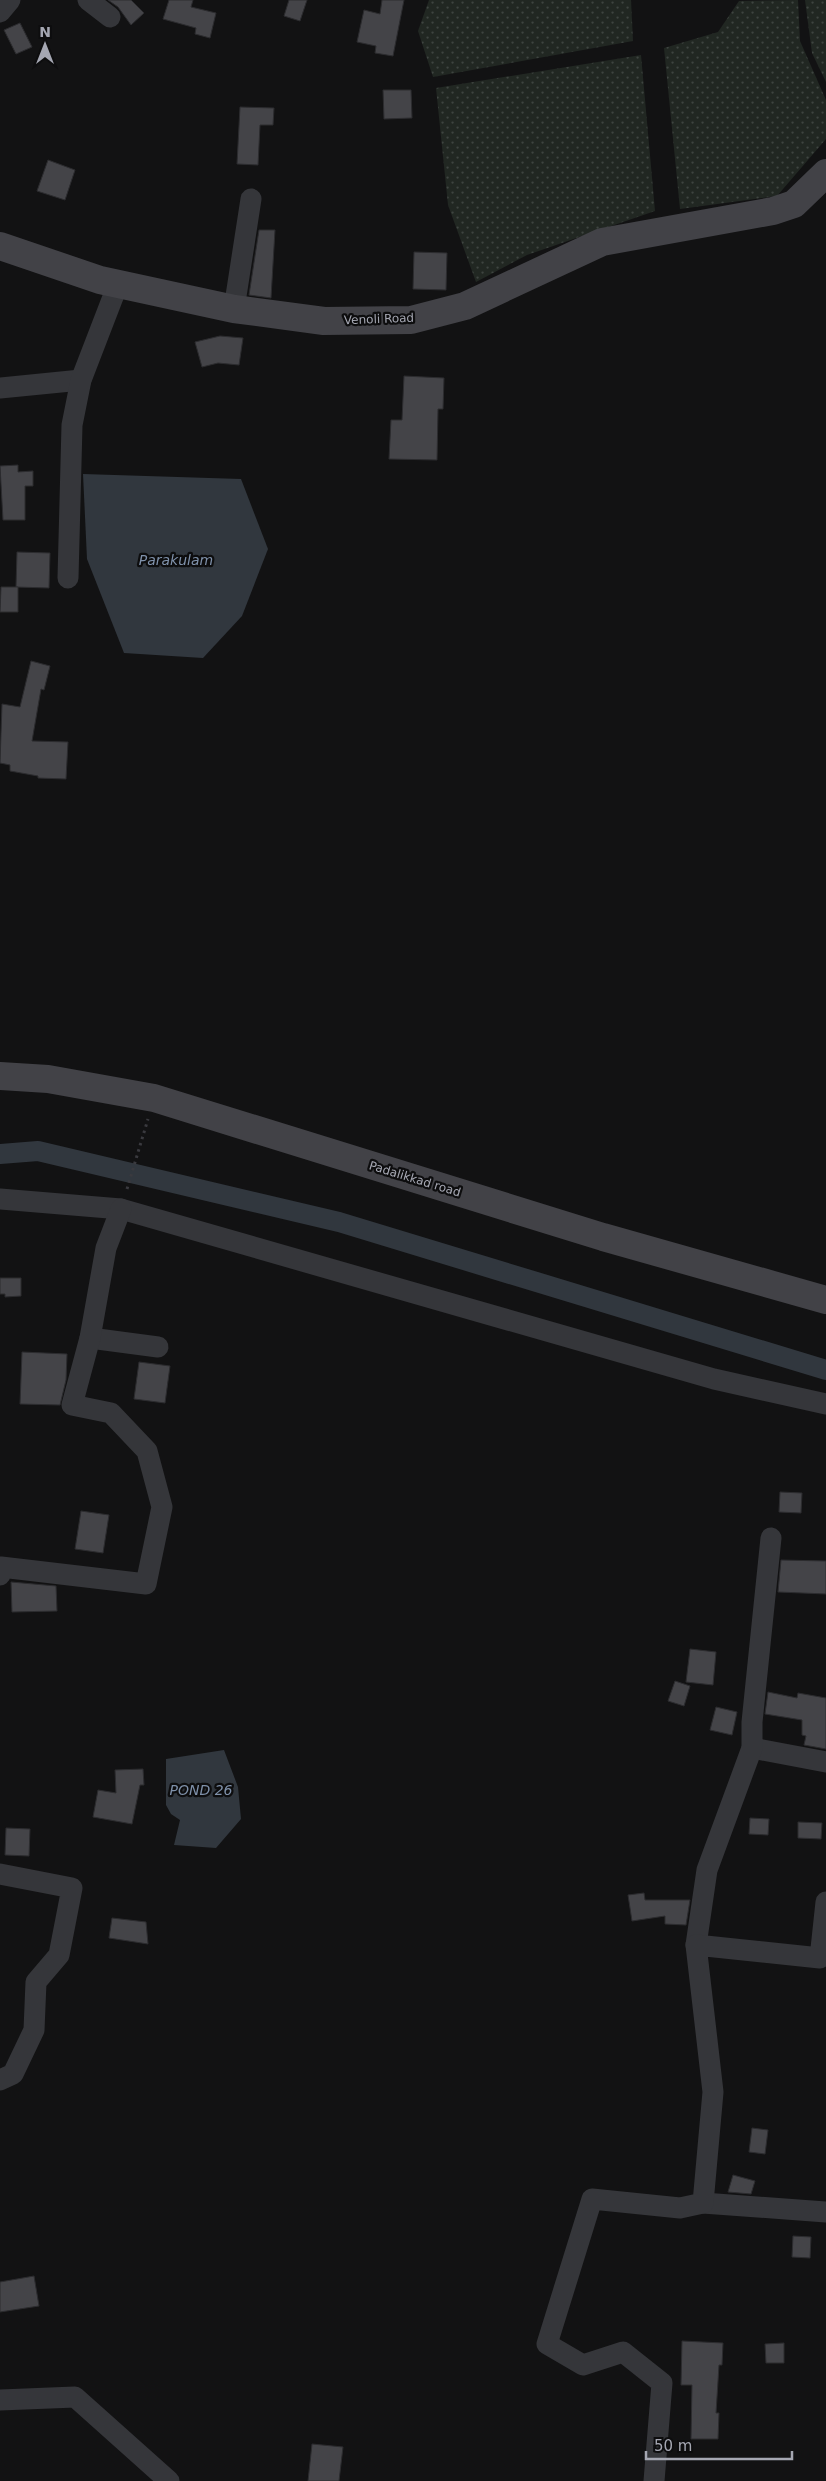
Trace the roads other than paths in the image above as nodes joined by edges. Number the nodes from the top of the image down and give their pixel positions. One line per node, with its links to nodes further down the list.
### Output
1 (10, 0): 3 (street)
2 (88, 0): 4 (street)
3 (0, 12)
4 (110, 17)
5 (826, 173): 9 (street, Venoli Road)
6 (250, 199): 9 (street)
7 (0, 246): 8 (street, Venoli Road)
8 (118, 284): 9 (street, Venoli Road); 10 (street)
9 (234, 309)
10 (81, 380): 11 (street); 12 (street)
11 (0, 388)
12 (68, 578)
13 (0, 1076): 16 (street, Padalikkad road)
14 (0, 1199): 15 (street)
15 (121, 1209): 17 (street); 19 (street)
16 (826, 1300)
17 (90, 1338): 18 (street); 21 (street)
18 (158, 1347)
19 (826, 1404)
20 (771, 1538): 23 (street)
21 (0, 1567): 22 (street)
22 (0, 1575)
23 (752, 1748): 24 (street); 27 (street)
24 (826, 1762)
25 (0, 1874): 28 (street)
26 (826, 1902): 27 (street)
27 (696, 1945): 29 (street)
28 (0, 2080)
29 (703, 2203): 30 (street); 33 (street)
30 (826, 2212)
31 (0, 2400): 32 (street)
32 (168, 2481)
33 (654, 2481)

